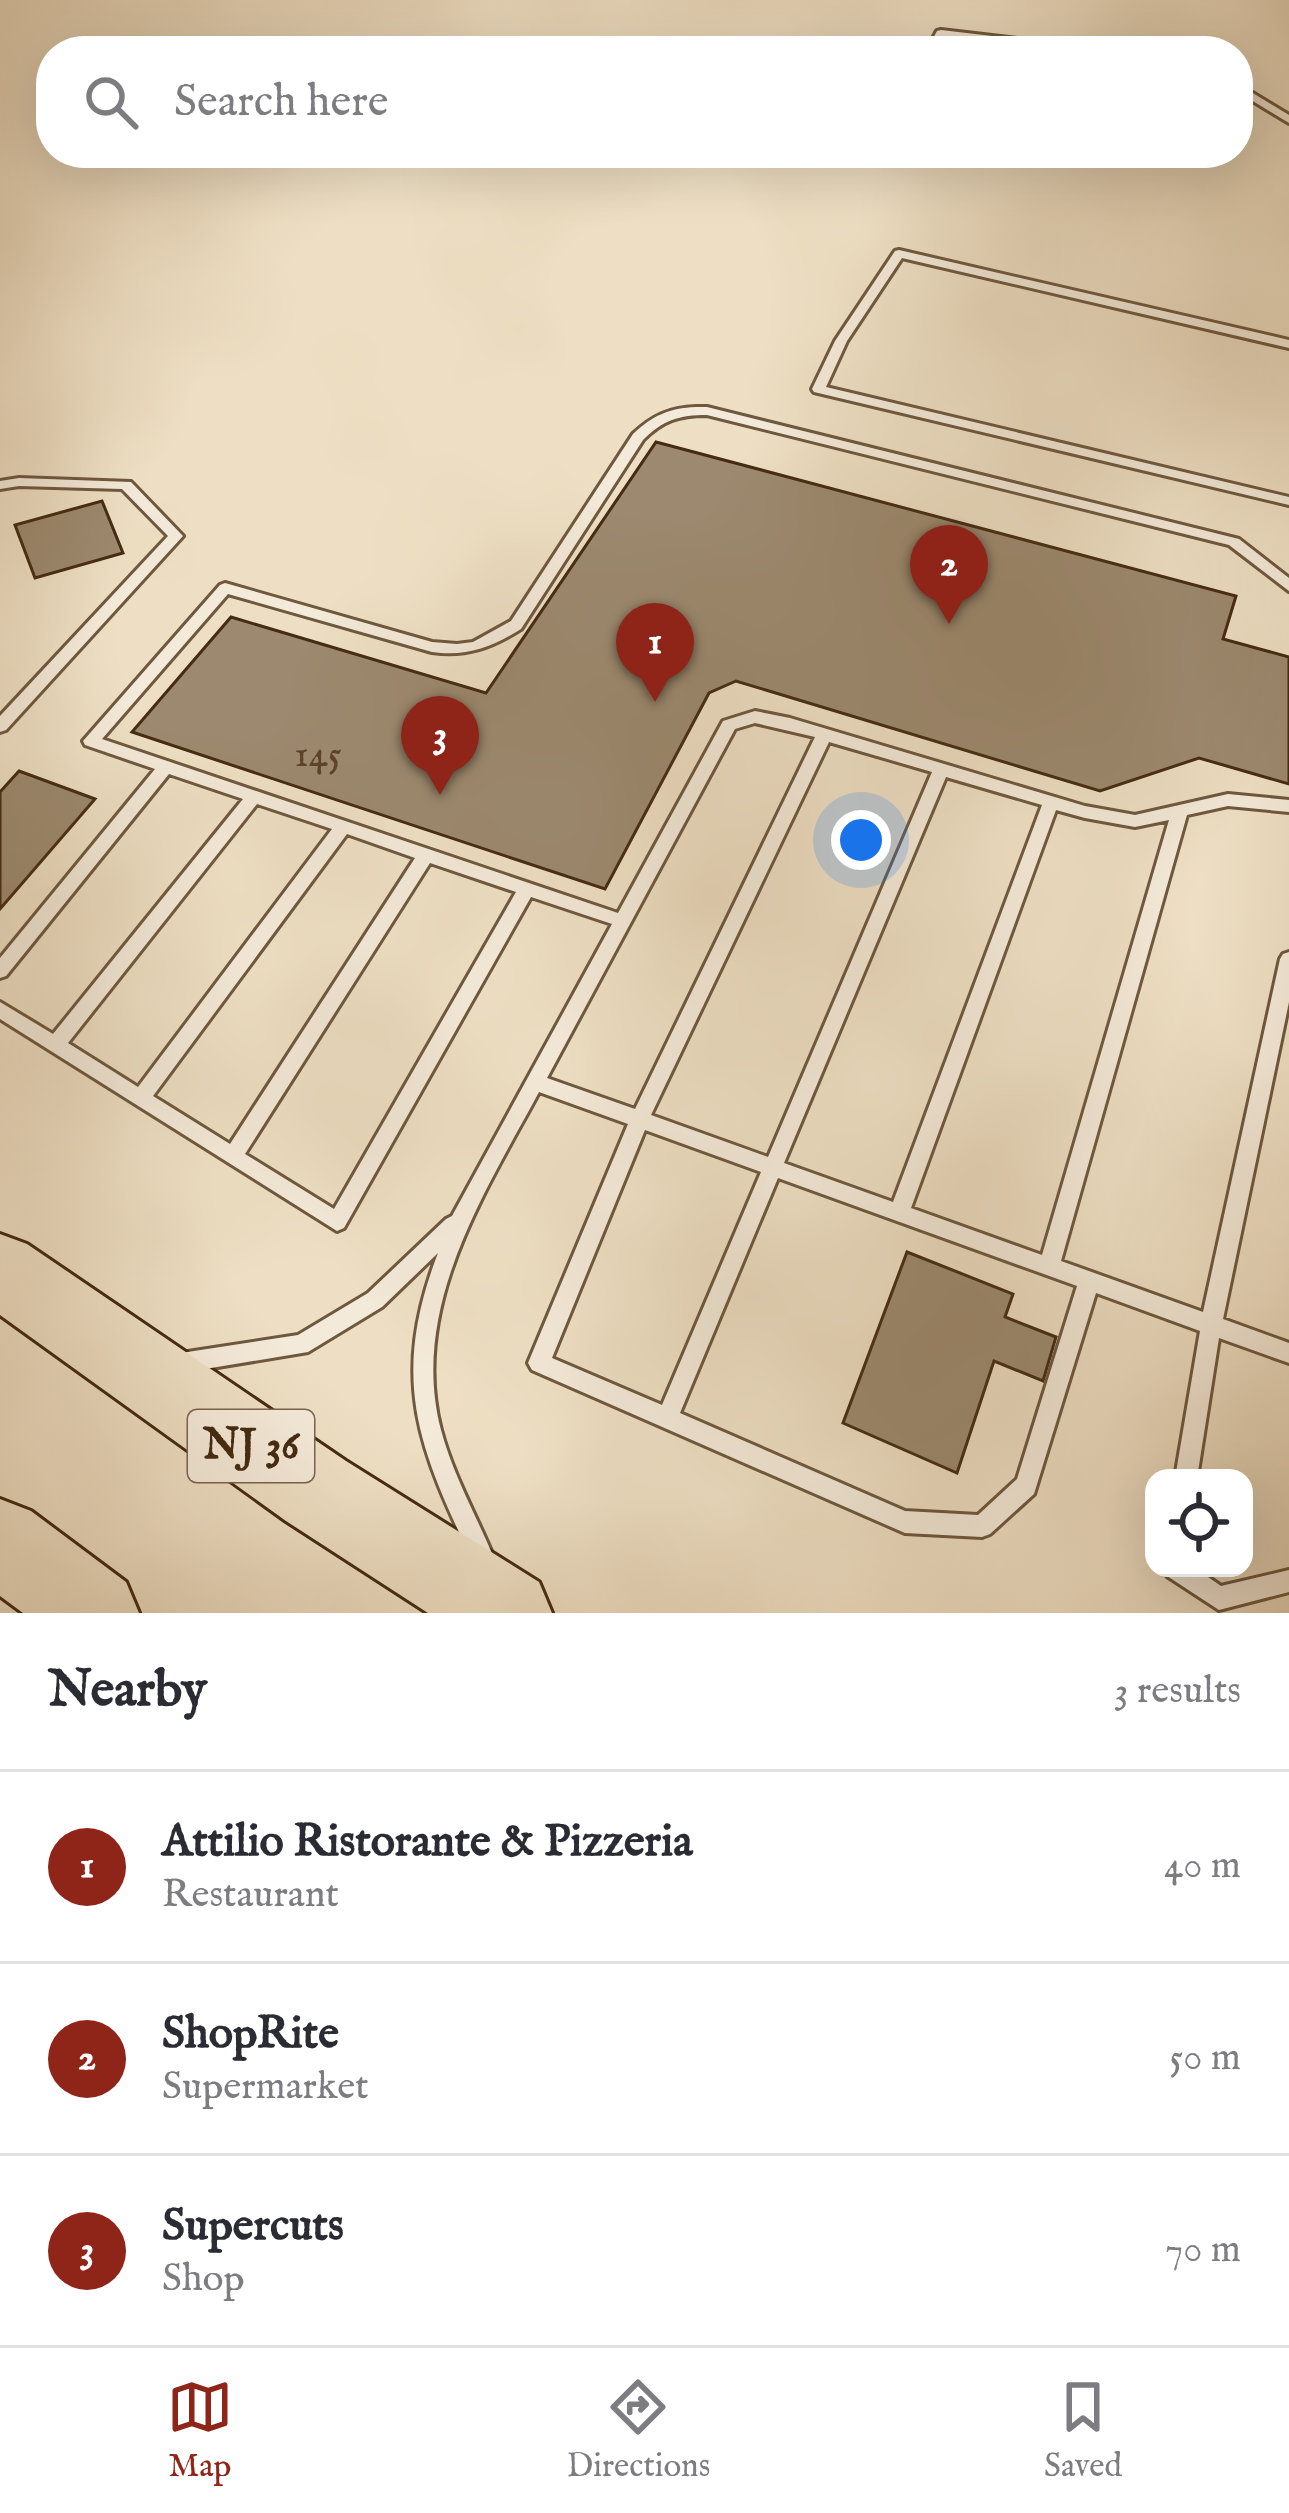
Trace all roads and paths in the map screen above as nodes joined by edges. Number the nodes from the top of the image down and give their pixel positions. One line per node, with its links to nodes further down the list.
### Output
1 (1253, 97): 2 (lane)
2 (1289, 120)
3 (1289, 344): 5 (lane)
4 (0, 485): 7 (lane)
5 (1289, 501)
6 (1289, 586): 9 (lane)
7 (0, 726)
8 (825, 734): 10 (lane); 18 (lane); 25 (lane)
9 (166, 766): 11 (lane); 20 (lane)
10 (941, 769): 12 (lane); 27 (lane)
11 (254, 796): 15 (lane); 22 (lane)
12 (1051, 802): 14 (lane); 28 (lane)
13 (1289, 806): 14 (lane)
14 (1179, 814): 30 (lane)
15 (343, 827): 16 (lane); 24 (lane)
16 (426, 855): 17 (lane); 26 (lane)
17 (525, 892): 18 (lane); 26 (lane)
18 (622, 921): 23 (lane)
19 (1289, 959): 33 (lane)
20 (0, 971)
21 (0, 1010): 22 (lane)
22 (56, 1045): 24 (lane)
23 (535, 1082): 25 (lane); 29 (lane)
24 (140, 1098): 26 (lane)
25 (639, 1120): 27 (lane); 36 (lane)
26 (233, 1156)
27 (774, 1168): 28 (lane); 36 (lane)
28 (899, 1213): 30 (lane)
29 (462, 1216): 35 (lane); 42 (lane)
30 (1049, 1267): 32 (lane)
31 (0, 1270): 35 (highway, NJ 36)
32 (1089, 1281): 33 (lane); 36 (lane)
33 (1211, 1325): 34 (lane); 37 (lane)
34 (1289, 1353)
35 (142, 1369): 42 (highway, NJ 36)
36 (667, 1418)
37 (1187, 1469)
38 (0, 1542): 41 (highway)
39 (1188, 1577): 40 (lane)
40 (1289, 1581)
41 (95, 1613)
42 (509, 1613)

